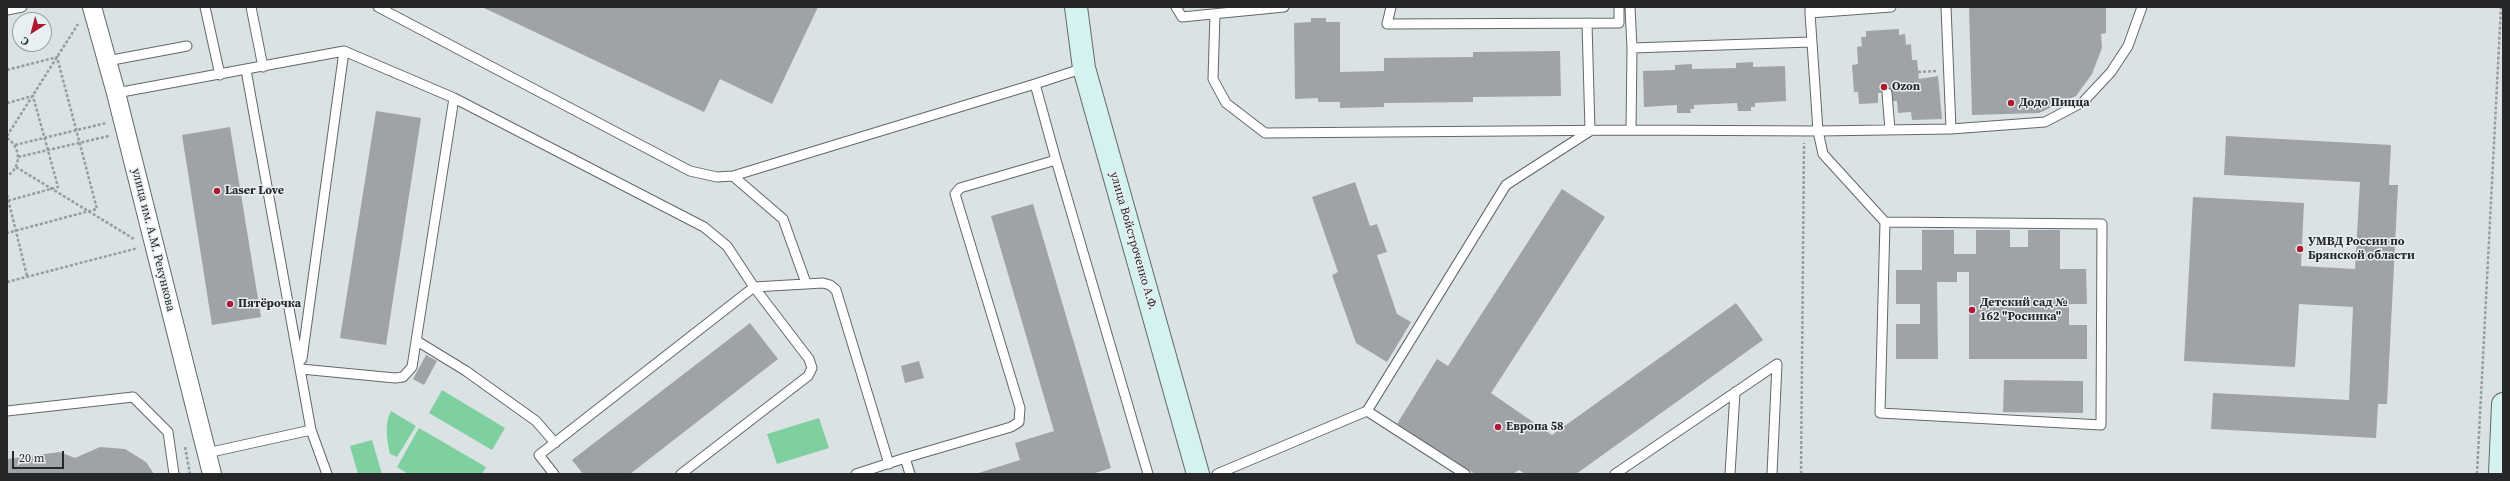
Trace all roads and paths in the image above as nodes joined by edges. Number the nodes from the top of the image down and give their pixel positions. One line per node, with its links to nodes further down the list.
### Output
1 (22, 7): 15 (lane)
2 (205, 7): 32 (lane)
3 (251, 7): 26 (lane)
4 (378, 7): 57 (lane)
5 (1076, 7): 27 (main road, улица Войстроченко А.Ф.)
6 (1176, 7): 18 (lane)
7 (1284, 7): 18 (lane)
8 (1391, 7): 19 (lane)
9 (1619, 7): 19 (lane)
10 (1630, 7): 22 (lane)
11 (1891, 7): 16 (lane)
12 (1946, 7): 30 (lane)
13 (2142, 7): 40 (lane)
14 (2501, 7): 97 (path)
15 (7, 10)
16 (1810, 10): 20 (lane)
17 (87, 13): 24 (path); 25 (street, улица им. А.М. Рекункова)
18 (1215, 14): 44 (lane)
19 (1588, 23): 44 (lane)
20 (1811, 42): 22 (lane); 46 (lane)
21 (187, 46): 25 (lane)
22 (1632, 48): 42 (lane)
23 (344, 51): 26 (lane); 37 (lane); 72 (lane)
24 (57, 57): 28 (path); 36 (path); 41 (path)
25 (107, 61): 34 (street, улица им. А.М. Рекункова)
26 (263, 68): 29 (lane)
27 (1084, 68): 33 (lane); 90 (main road, улица Войстроченко А.Ф.)
28 (7, 70)
29 (246, 70): 32 (lane); 72 (lane)
30 (1949, 70): 31 (path); 40 (lane)
31 (1918, 72)
32 (220, 74): 34 (lane)
33 (1035, 84): 54 (lane); 57 (lane)
34 (116, 93): 79 (street, улица им. А.М. Рекункова)
35 (1887, 93): 43 (lane)
36 (33, 96): 38 (path); 48 (path); 49 (path)
37 (454, 98): 70 (lane); 71 (lane)
38 (7, 103)
39 (109, 122): 41 (path)
40 (1951, 129): 43 (lane)
41 (76, 130): 49 (path); 50 (path)
42 (1632, 130): 44 (lane); 45 (lane)
43 (1890, 130): 46 (lane)
44 (1590, 131): 76 (lane)
45 (1804, 131): 46 (lane); 96 (path)
46 (1818, 131): 62 (lane)
47 (112, 136): 50 (path)
48 (7, 137): 51 (path)
49 (44, 138): 51 (path); 52 (path)
50 (80, 143): 52 (path); 61 (path)
51 (15, 145): 53 (path)
52 (48, 150): 53 (path); 58 (path)
53 (18, 157): 55 (path)
54 (1056, 160): 80 (lane); 89 (lane)
55 (16, 167): 56 (path); 58 (path)
56 (7, 176)
57 (733, 176): 69 (lane)
58 (51, 188): 60 (path); 61 (path)
59 (7, 195): 60 (path)
60 (8, 200): 63 (path)
61 (91, 211): 63 (path); 65 (path)
62 (1885, 222): 62 (lane)
63 (16, 231): 64 (path); 67 (path)
64 (7, 233)
65 (139, 242)
66 (145, 246): 67 (path)
67 (27, 276): 68 (path)
68 (7, 282)
69 (806, 283): 70 (lane); 81 (lane)
70 (754, 287): 78 (lane); 86 (lane)
71 (417, 341): 72 (lane); 78 (lane)
72 (301, 369): 77 (lane)
73 (1735, 392): 93 (lane); 94 (lane); 95 (lane)
74 (2503, 404): 98 (main road)
75 (7, 411): 82 (lane)
76 (1367, 411): 91 (lane); 92 (lane)
77 (311, 430): 79 (lane); 84 (lane)
78 (555, 443): 85 (lane)
79 (207, 453): 83 (street, улица им. А.М. Рекункова)
80 (905, 458): 81 (lane); 88 (lane)
81 (889, 464): 87 (lane)
82 (174, 474)
83 (212, 474)
84 (327, 474)
85 (554, 474)
86 (681, 474)
87 (856, 474)
88 (910, 474)
89 (1148, 474)
90 (1198, 474)
91 (1217, 474)
92 (1465, 474)
93 (1615, 474)
94 (1730, 474)
95 (1772, 474)
96 (1801, 474)
97 (2477, 474)
98 (2500, 474)

